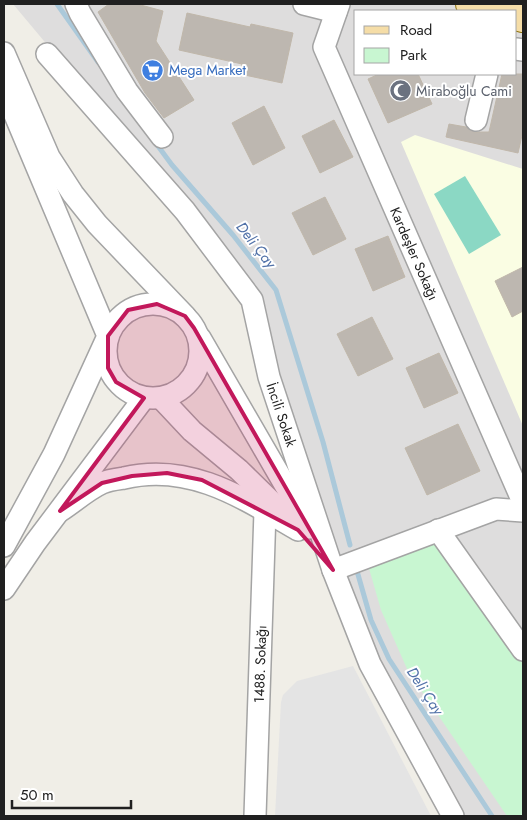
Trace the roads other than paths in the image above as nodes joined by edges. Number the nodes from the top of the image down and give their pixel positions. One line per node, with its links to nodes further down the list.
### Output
1 (76, 4): 11 (street)
2 (304, 4): 4 (street)
3 (470, 4): 5 (main road)
4 (338, 8): 15 (street, Kardeşler Sokağı)
5 (493, 10)
6 (4, 53): 12 (street)
7 (46, 54): 22 (street, İncili Sokak)
8 (487, 75): 10 (street)
9 (4, 89): 13 (street)
10 (476, 120)
11 (162, 137)
12 (190, 322): 13 (street); 14 (street); 22 (street)
13 (108, 336): 14 (street); 21 (street)
14 (152, 398): 16 (street); 19 (street)
15 (523, 502)
16 (60, 511): 17 (street); 23 (street)
17 (265, 511): 19 (street); 25 (street, 1488. Sokağı)
18 (523, 511): 20 (street)
19 (298, 530): 22 (street)
20 (438, 530): 22 (street); 24 (street)
21 (4, 546)
22 (333, 570): 26 (street, İncili Sokak)
23 (4, 589)
24 (523, 650)
25 (255, 816)
26 (453, 816)

